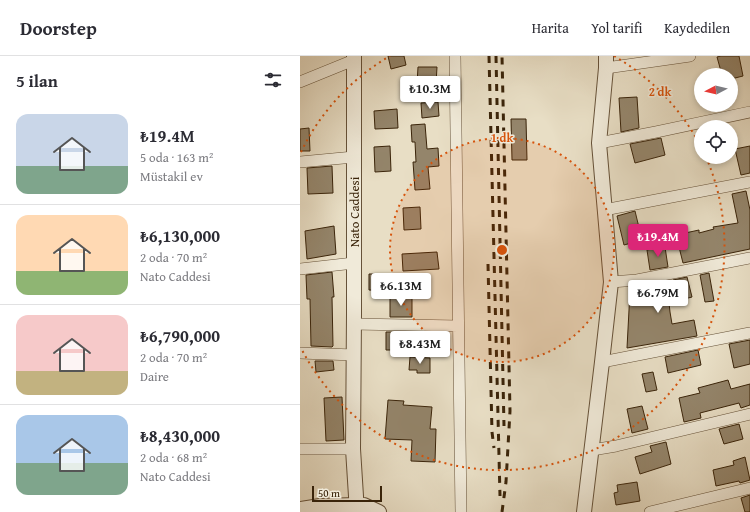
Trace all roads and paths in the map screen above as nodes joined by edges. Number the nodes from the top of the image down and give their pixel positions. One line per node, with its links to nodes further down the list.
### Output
1 (455, 56): 17 (street)
2 (690, 56): 4 (street)
3 (354, 58): 5 (street); 8 (street, Nato Caddesi)
4 (606, 62): 7 (street)
5 (300, 82)
6 (750, 112): 7 (street)
7 (599, 143): 11 (street)
8 (354, 157): 9 (street); 13 (street, Nato Caddesi)
9 (300, 162)
10 (750, 182): 11 (street)
11 (604, 210): 15 (street)
12 (750, 258): 15 (street)
13 (354, 263): 14 (street); 16 (street, Nato Caddesi)
14 (300, 268)
15 (611, 282): 21 (street)
16 (354, 324): 17 (street); 20 (street, Nato Caddesi)
17 (458, 326): 30 (street)
18 (750, 333): 21 (street)
19 (300, 353): 20 (street)
20 (354, 355): 24 (street, Nato Caddesi)
21 (602, 362): 25 (street)
22 (750, 414): 25 (street)
23 (300, 449): 24 (street)
24 (353, 449): 28 (street, Nato Caddesi)
25 (592, 450): 31 (street)
26 (750, 488): 32 (street)
27 (300, 509): 28 (street)
28 (351, 509): 29 (street)
29 (379, 512)
30 (461, 512)
31 (584, 512)
32 (650, 512)

